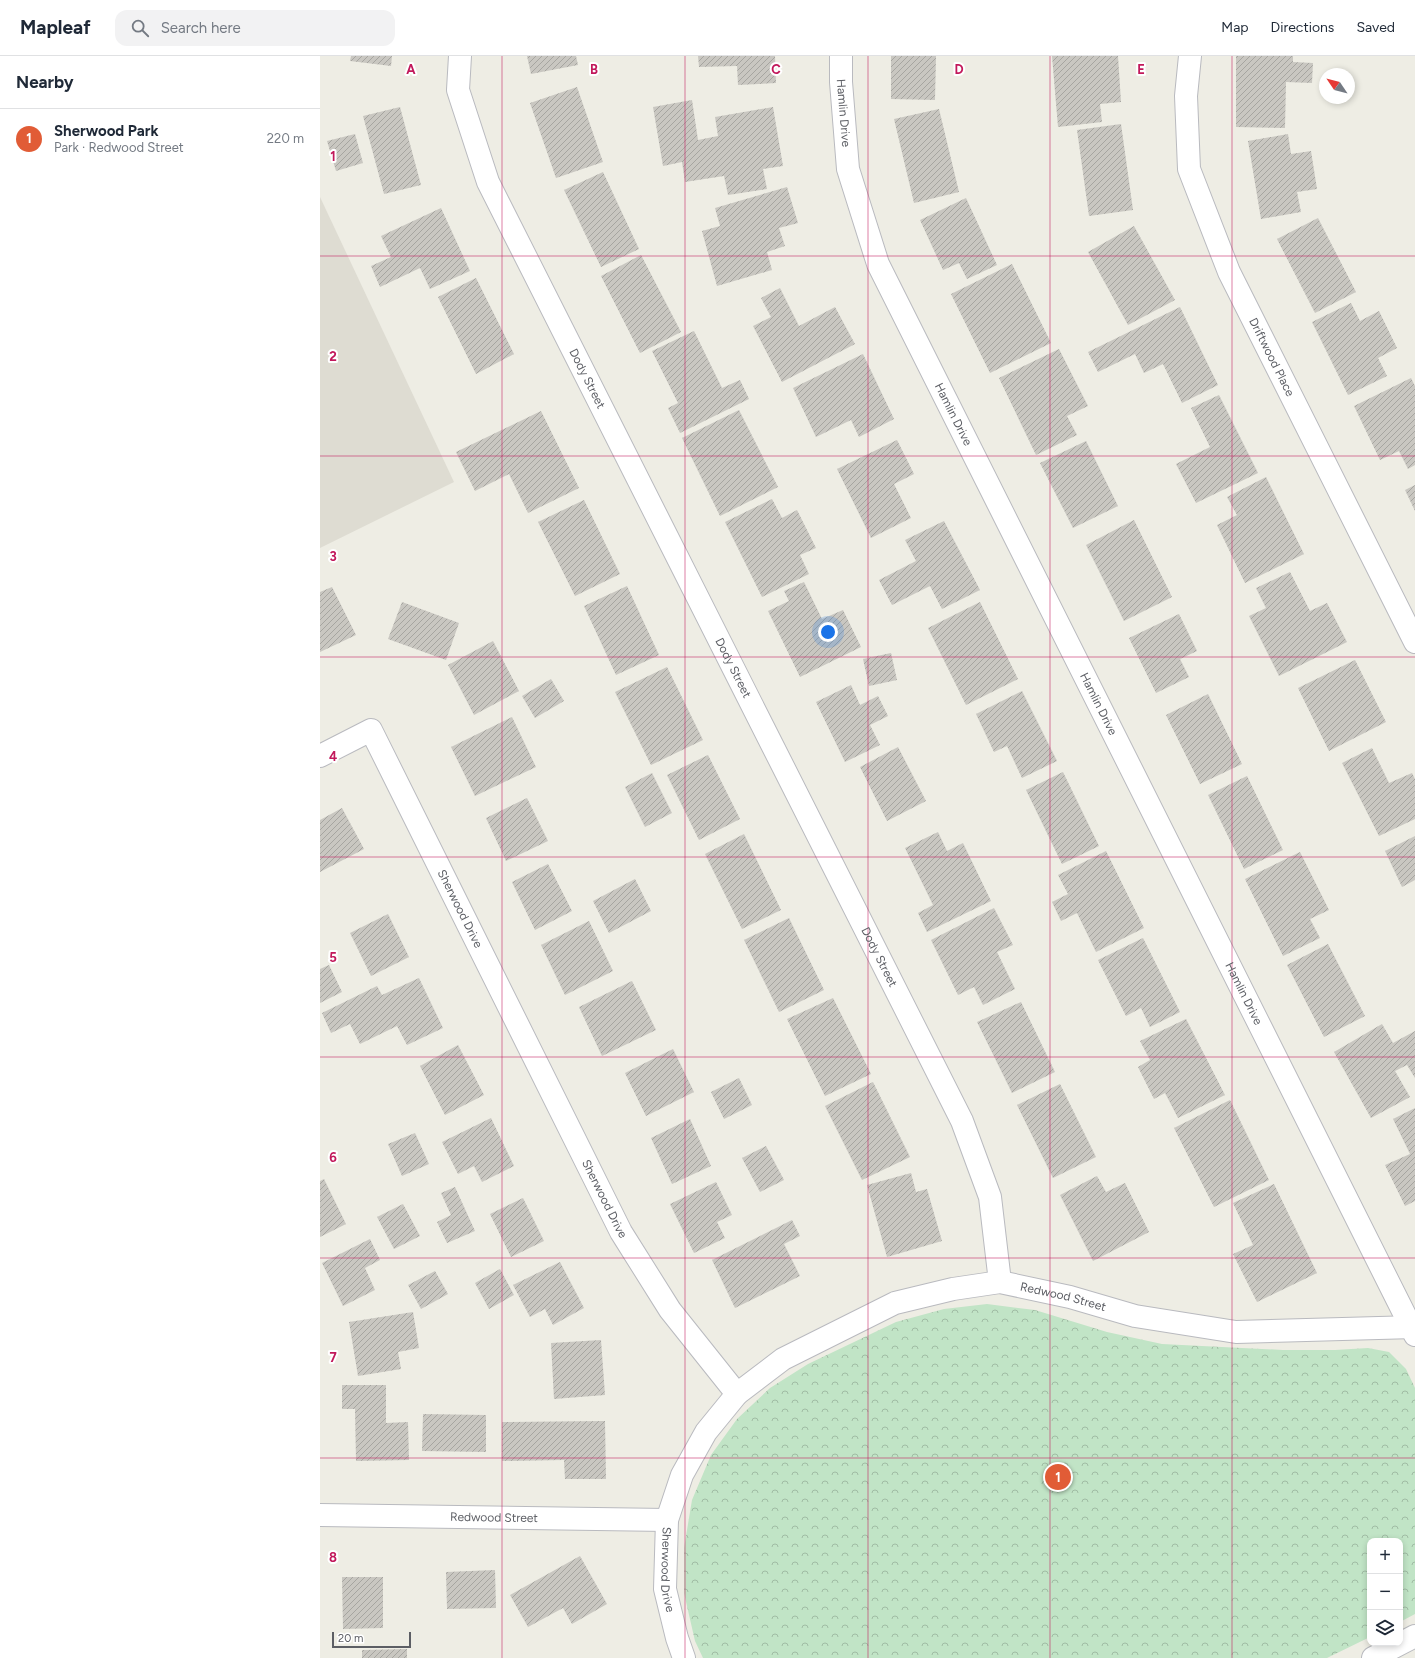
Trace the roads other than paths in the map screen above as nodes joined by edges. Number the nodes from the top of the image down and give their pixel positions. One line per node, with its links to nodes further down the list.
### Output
1 (460, 56): 6 (street, Dody Street)
2 (841, 56): 7 (street, Hamlin Drive)
3 (1190, 56): 4 (street, Driftwood Place)
4 (1415, 642)
5 (320, 756): 8 (street, Sherwood Drive)
6 (1000, 1282): 7 (street, Redwood Street); 8 (street, Redwood Street)
7 (1414, 1329)
8 (737, 1394): 10 (street, Sherwood Drive)
9 (320, 1515): 10 (street, Redwood Street)
10 (667, 1520): 12 (street, Sherwood Drive)
11 (1415, 1636): 13 (street)
12 (684, 1658)
13 (1373, 1658)

